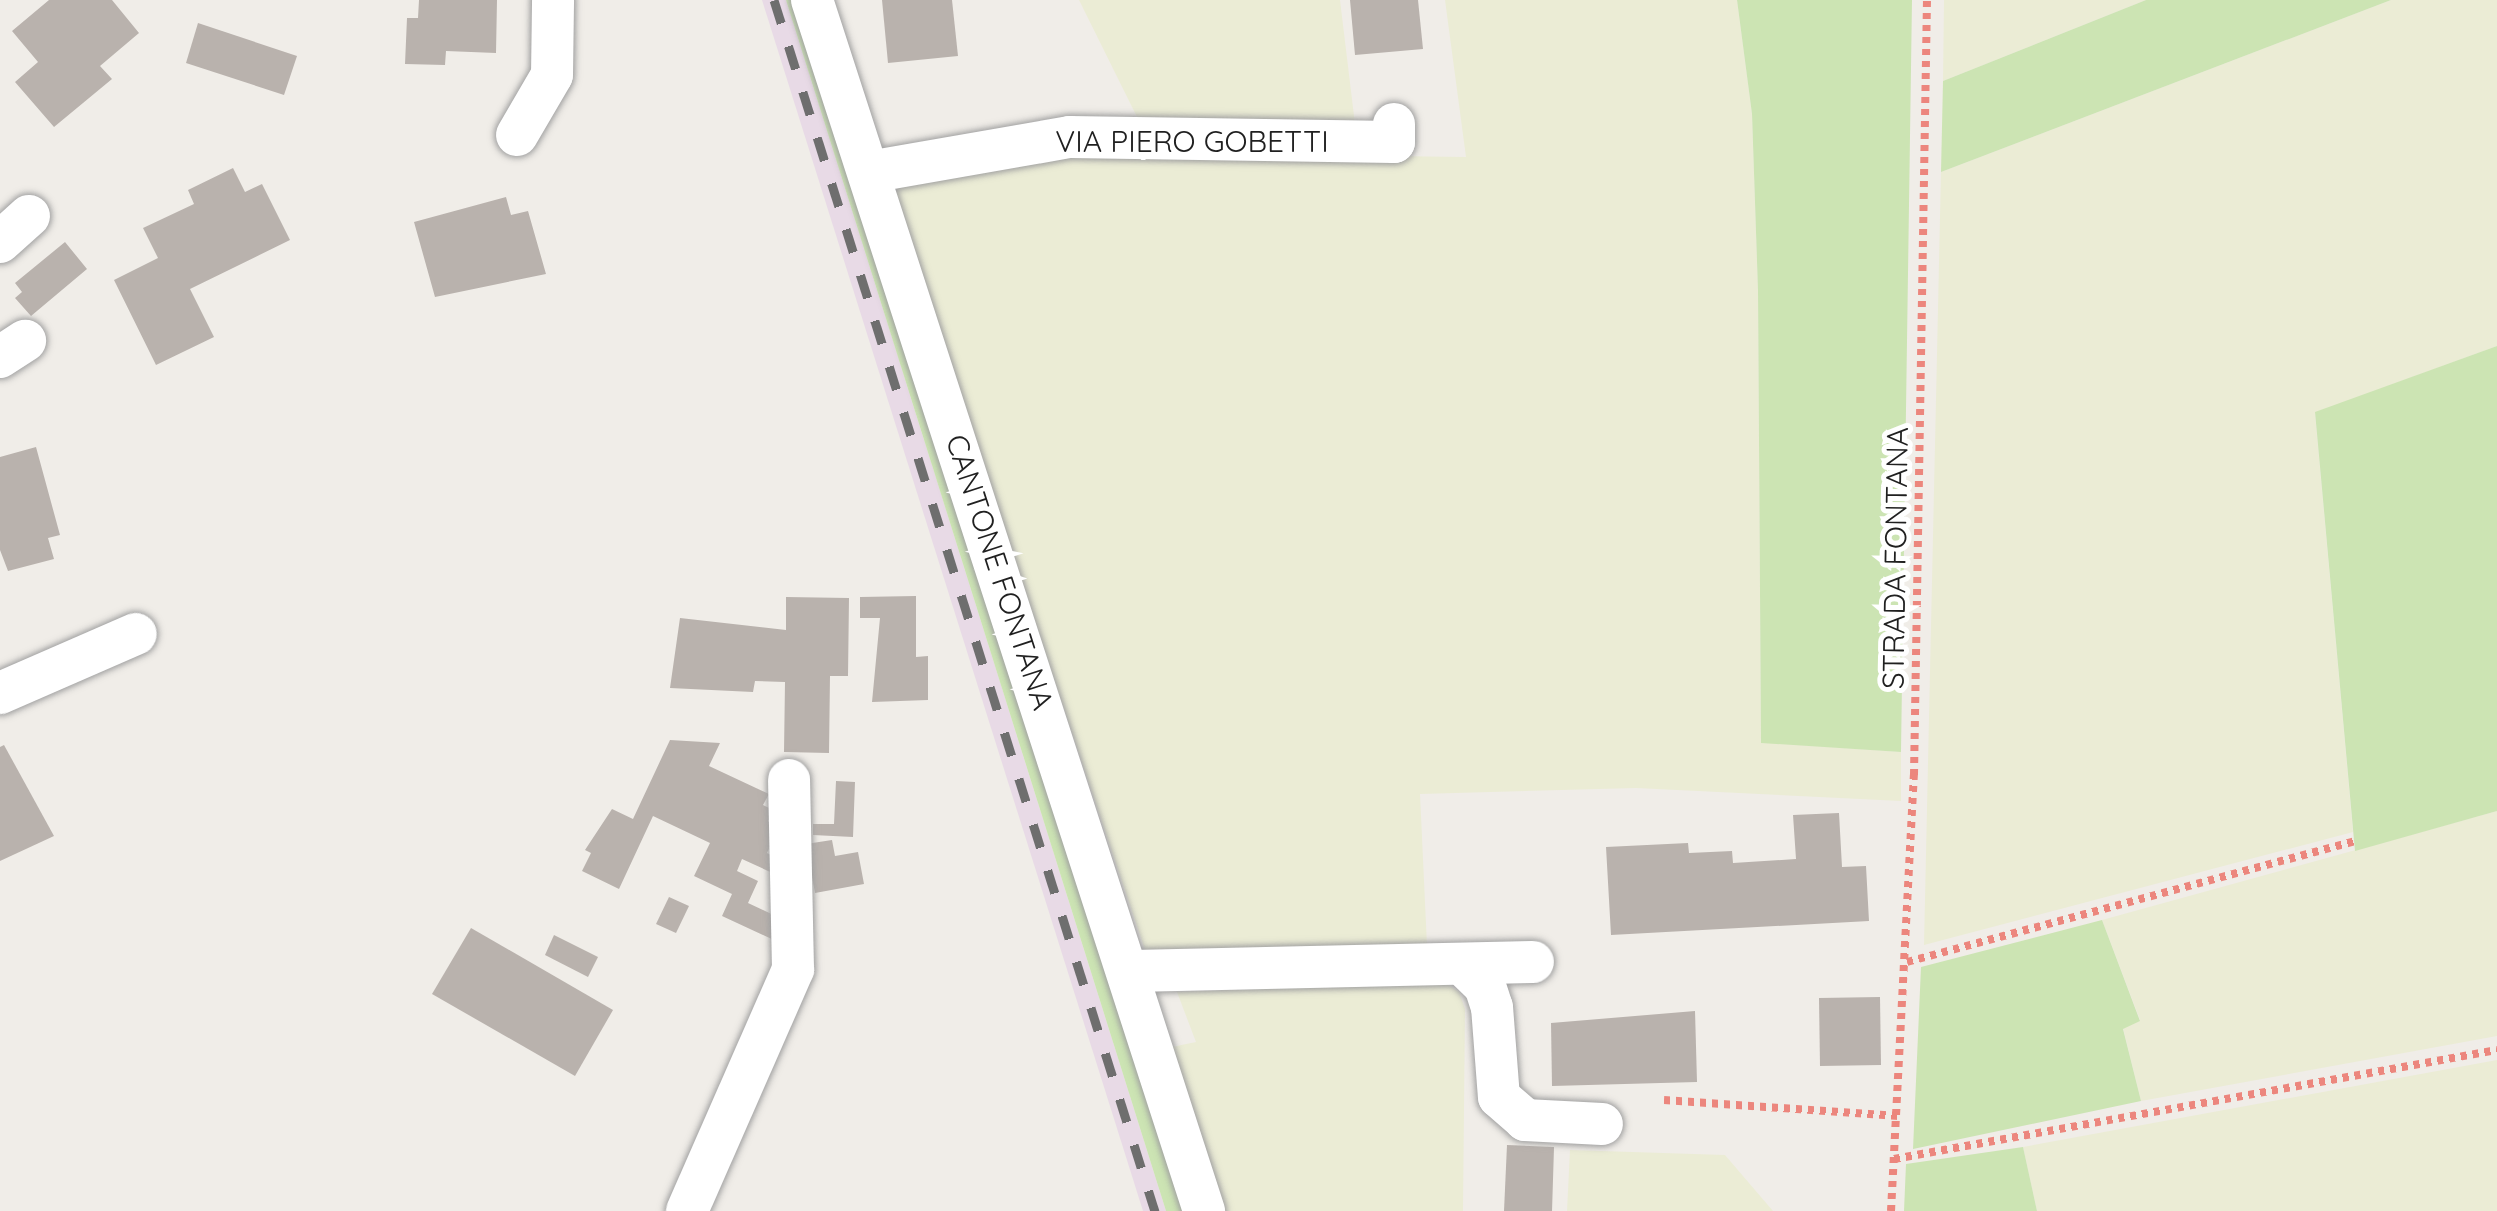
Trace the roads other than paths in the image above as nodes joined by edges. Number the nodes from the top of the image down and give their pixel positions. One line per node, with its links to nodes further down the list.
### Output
1 (553, 0): 4 (street)
2 (812, 0): 5 (street)
3 (1394, 124): 5 (street, VIA PIERO GOBETTI)
4 (518, 135)
5 (869, 172): 11 (street, CANTONE FONTANA)
6 (136, 634): 7 (street)
7 (0, 693)
8 (789, 780): 13 (street)
9 (1533, 962): 10 (street)
10 (1462, 964): 11 (street); 12 (street)
11 (1132, 971): 14 (street, CANTONE FONTANA)
12 (1602, 1124)
13 (687, 1211)
14 (1204, 1211)

